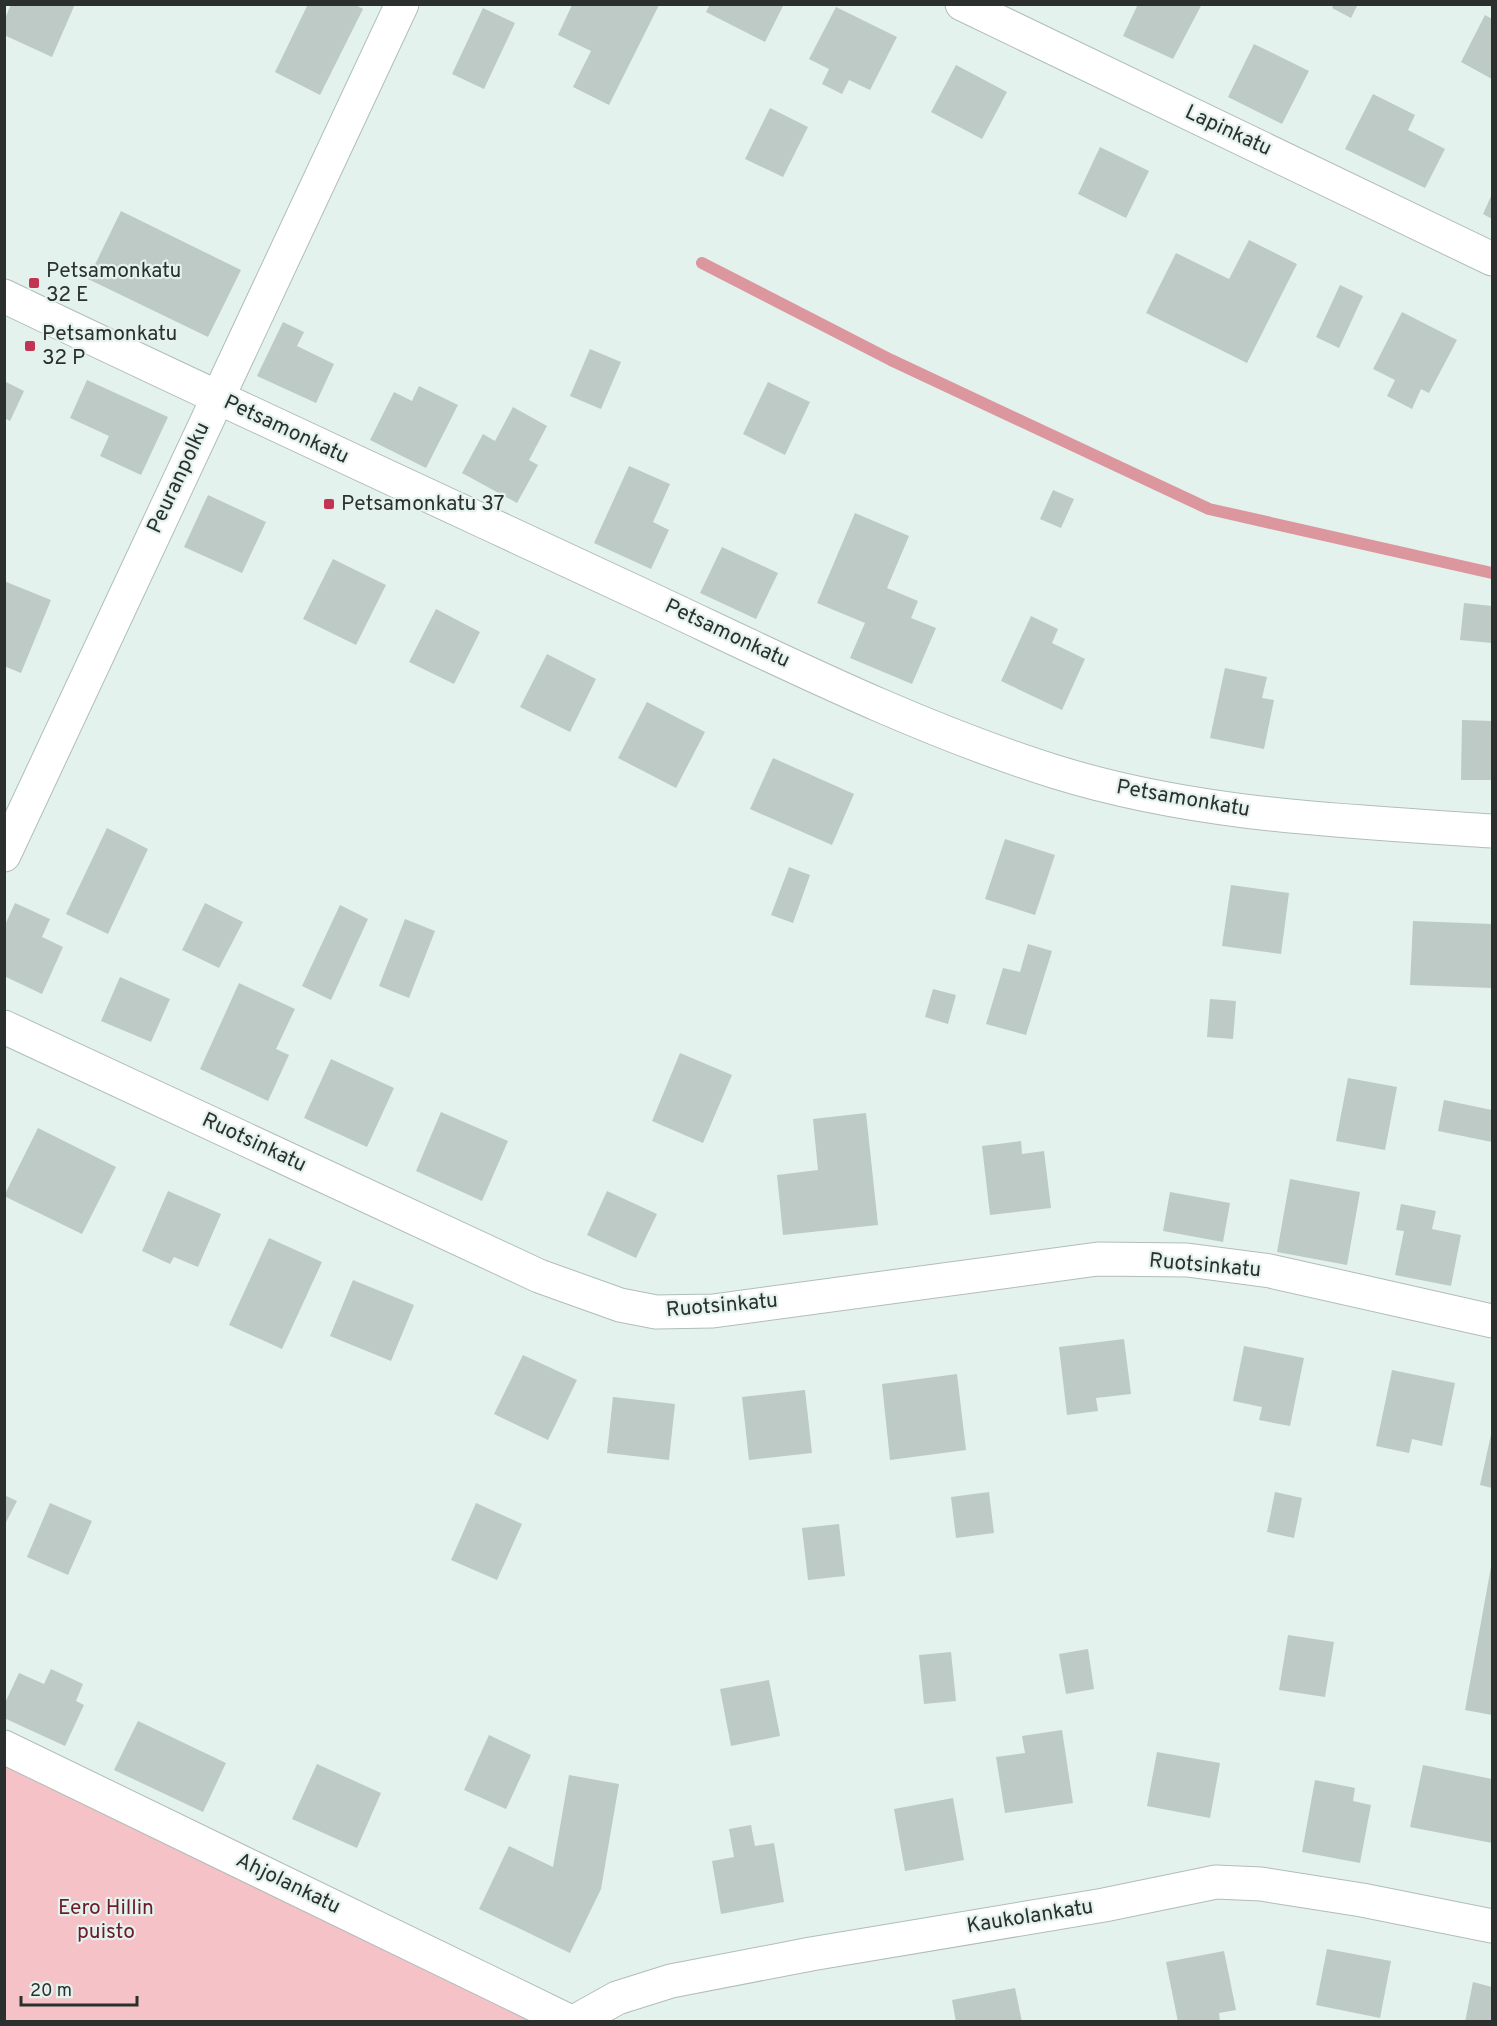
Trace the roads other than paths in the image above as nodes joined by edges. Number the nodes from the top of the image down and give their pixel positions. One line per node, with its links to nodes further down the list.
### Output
1 (402, 4): 5 (street, Peuranpolku)
2 (962, 4): 3 (street, Lapinkatu)
3 (1492, 259)
4 (4, 296): 5 (street, Petsamonkatu)
5 (216, 398): 6 (street, Petsamonkatu); 7 (street, Peuranpolku)
6 (1492, 831)
7 (4, 855)
8 (4, 1027): 9 (street, Ruotsinkatu)
9 (1492, 1321)
10 (4, 1747): 12 (street, Ahjolankatu)
11 (1492, 1926): 12 (street, Kaukolankatu)
12 (573, 2022)

